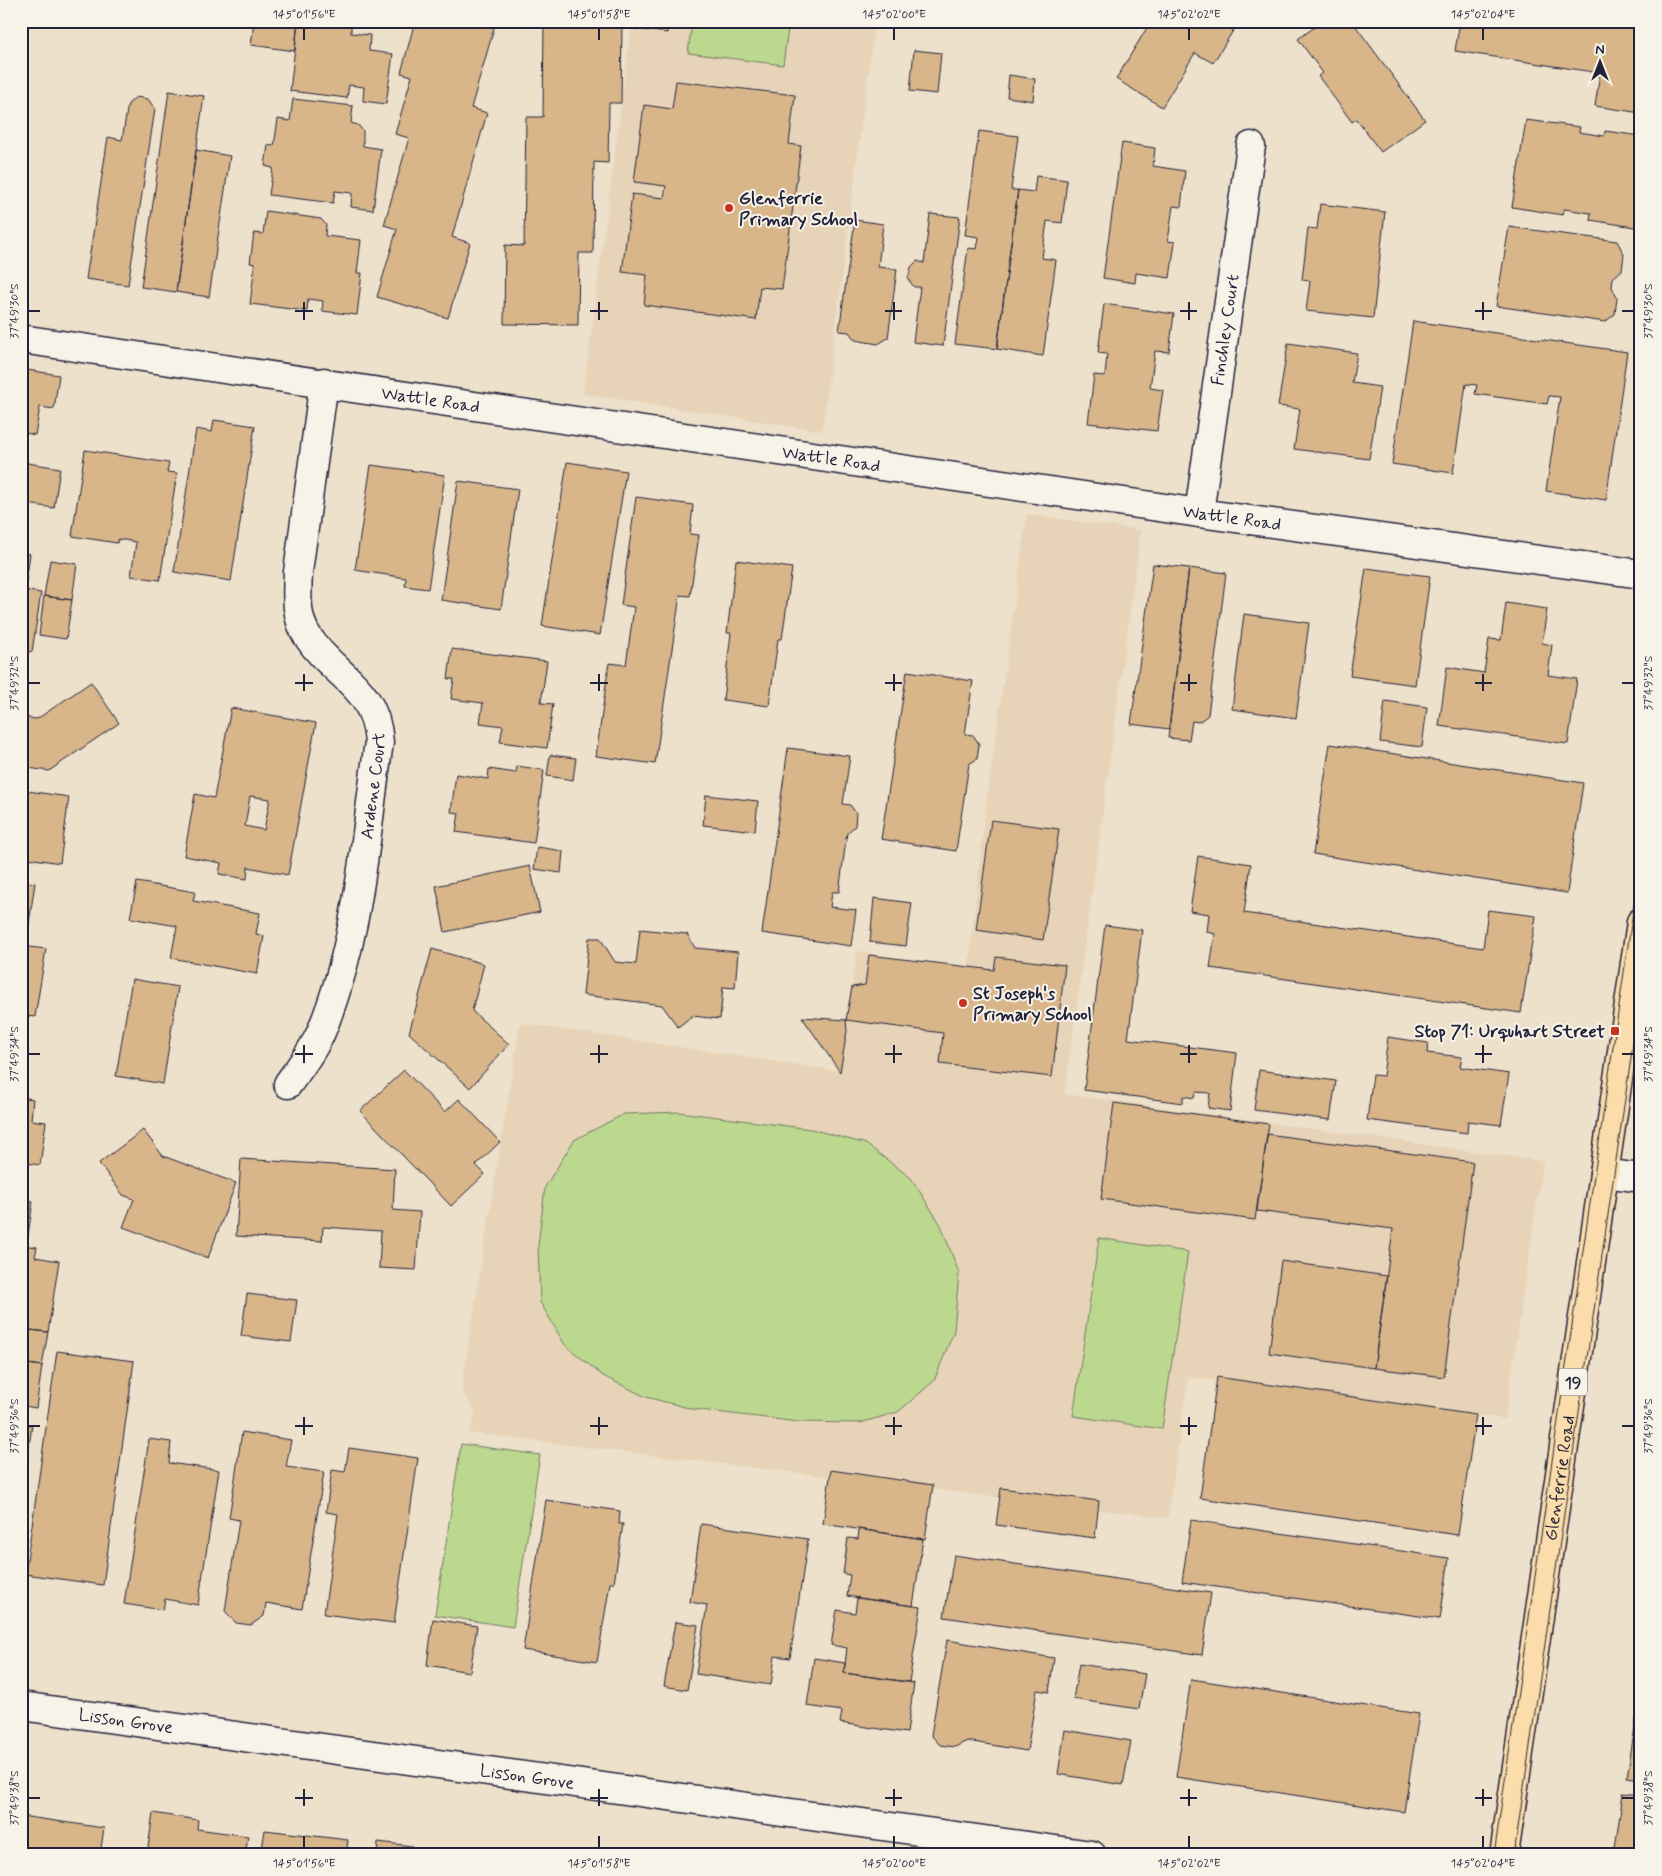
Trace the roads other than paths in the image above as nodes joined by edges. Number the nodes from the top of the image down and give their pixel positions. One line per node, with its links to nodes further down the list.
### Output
1 (1251, 146): 4 (street, Finchley Court)
2 (21, 339): 3 (street, Wattle Road)
3 (324, 382): 4 (street, Wattle Road); 7 (street, Ardene Court)
4 (1199, 513): 5 (street, Wattle Road)
5 (1641, 574)
6 (1641, 922): 8 (main road, Glenferrie Road / 19)
7 (288, 1084)
8 (1604, 1173): 9 (street); 13 (main road, Glenferrie Road / 19)
9 (1641, 1178)
10 (21, 1706): 11 (street, Lisson Grove)
11 (1023, 1850): 12 (street, Lisson Grove)
12 (1092, 1855)
13 (1504, 1855)

